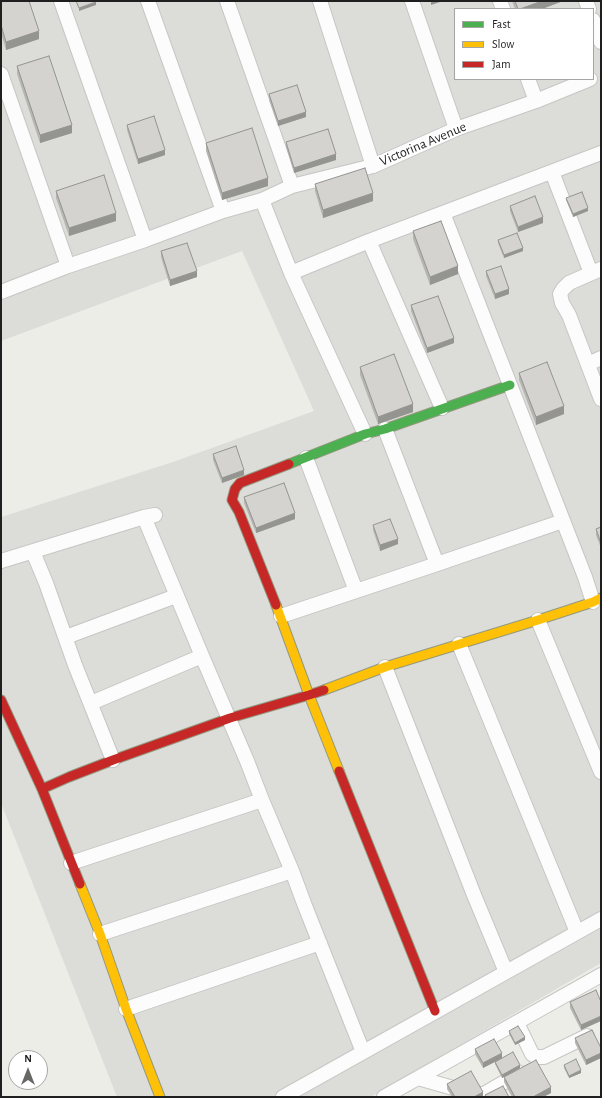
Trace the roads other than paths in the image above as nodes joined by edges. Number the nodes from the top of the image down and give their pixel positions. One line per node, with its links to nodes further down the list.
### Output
1 (61, 1): 20 (street)
2 (148, 1): 18 (street)
3 (227, 1): 16 (street)
4 (412, 1): 12 (street)
5 (325, 3): 14 (street, Victorina Avenue)
6 (594, 23): 7 (street)
7 (601, 42)
8 (1, 74): 22 (street)
9 (528, 80): 11 (street)
10 (587, 80): 11 (street, Victorina Avenue)
11 (536, 100): 12 (street, Victorina Avenue)
12 (456, 129): 14 (street, Victorina Avenue)
13 (601, 153): 15 (street)
14 (372, 166): 16 (street)
15 (552, 172): 19 (street); 23 (street)
16 (292, 186): 17 (street)
17 (262, 200): 18 (street); 24 (street)
18 (223, 211): 20 (street)
19 (442, 213): 21 (street); 28 (street)
20 (145, 240): 22 (street)
21 (369, 241): 24 (street); 30 (street)
22 (68, 266): 25 (street)
23 (596, 271): 27 (street)
24 (291, 273): 32 (street)
25 (1, 292)
26 (601, 358): 27 (street)
27 (588, 364): 29 (street)
28 (510, 385): 30 (street); 34 (street)
29 (601, 399)
30 (442, 408): 31 (street)
31 (385, 429): 32 (street); 37 (street)
32 (365, 434): 33 (street)
33 (306, 458): 38 (street); 41 (street)
34 (563, 521): 37 (street); 40 (street)
35 (33, 552): 36 (street); 39 (street); 43 (street)
36 (1, 561)
37 (437, 564): 38 (street)
38 (356, 591): 41 (street)
39 (176, 596): 43 (street); 45 (street)
40 (597, 600): 42 (street)
41 (281, 616): 47 (street)
42 (538, 620): 44 (street); 52 (street)
43 (66, 637): 49 (street)
44 (459, 644): 46 (street); 58 (street)
45 (202, 656): 49 (street); 50 (street)
46 (385, 667): 47 (street); 61 (street)
47 (309, 695): 50 (street); 64 (street)
48 (1, 700): 53 (street)
49 (91, 703): 51 (street)
50 (230, 718): 51 (street); 54 (street)
51 (113, 760): 53 (street)
52 (601, 772)
53 (42, 789): 55 (street)
54 (262, 800): 55 (street); 56 (street)
55 (71, 862): 59 (street)
56 (292, 871): 59 (street); 60 (street)
57 (601, 919): 58 (street)
58 (577, 932): 61 (street)
59 (100, 934): 63 (street)
60 (320, 943): 63 (street); 67 (street)
61 (506, 972): 64 (street)
62 (601, 976): 65 (street)
63 (126, 1009): 70 (street)
64 (435, 1011): 67 (street)
65 (516, 1023): 66 (street); 69 (street)
66 (587, 1036)
67 (363, 1052): 71 (street)
68 (530, 1067): 69 (street)
69 (418, 1078): 72 (street)
70 (160, 1097)
71 (283, 1097)
72 (384, 1097)

